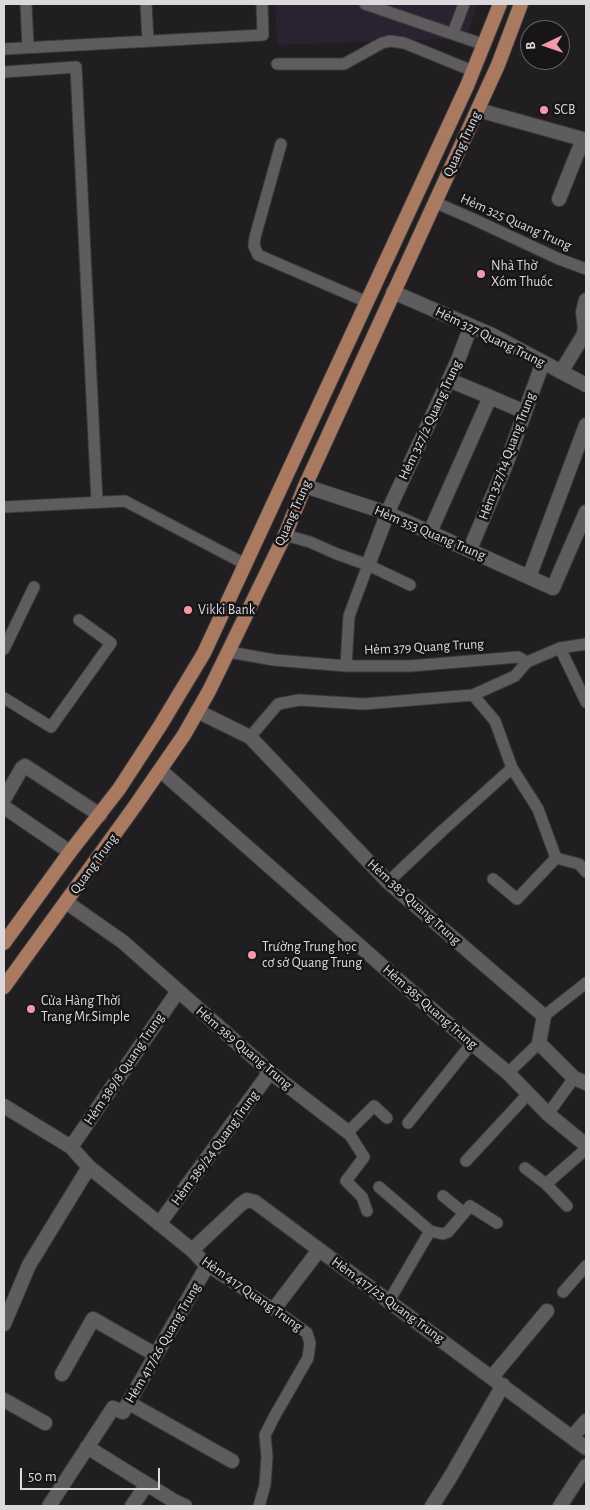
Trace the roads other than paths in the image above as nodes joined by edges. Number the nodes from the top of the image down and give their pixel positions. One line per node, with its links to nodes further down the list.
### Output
1 (26, 4): 11 (lane)
2 (146, 4): 9 (lane)
3 (262, 4): 9 (lane)
4 (365, 4): 8 (lane)
5 (464, 4): 8 (lane)
6 (500, 4): 10 (main road, Quang Trung)
7 (522, 4): 13 (main road, Quang Trung)
8 (453, 33): 10 (lane)
9 (148, 41): 11 (lane)
10 (485, 44): 13 (main road); 15 (main road, Quang Trung)
11 (28, 47): 12 (lane)
12 (4, 49)
13 (504, 50): 17 (main road, Quang Trung)
14 (277, 64): 15 (lane)
15 (473, 70): 25 (main road, Quang Trung)
16 (4, 72): 35 (lane)
17 (478, 110): 18 (street); 21 (main road, Quang Trung)
18 (584, 140): 20 (street)
19 (280, 144): 25 (lane)
20 (559, 199)
21 (434, 202): 22 (lane, Hẻm 325 Quang Trung); 23 (main road, Quang Trung)
22 (586, 269)
23 (393, 292): 26 (street, Hẻm 327 Quang Trung); 34 (main road, Quang Trung)
24 (586, 300): 28 (street)
25 (367, 302): 42 (main road, Quang Trung)
26 (471, 326): 27 (street, Hẻm 327 Quang Trung); 29 (street, Hẻm 327/2 Quang Trung)
27 (543, 362): 28 (street, Hẻm 327 Quang Trung); 32 (street, Hẻm 327/14 Quang Trung)
28 (561, 372): 30 (street, Hẻm 327 Quang Trung)
29 (449, 380): 31 (street); 38 (street, Hẻm 327/2 Quang Trung)
30 (586, 385)
31 (490, 397): 32 (street); 39 (street)
32 (525, 412): 41 (street, Hẻm 327/14 Quang Trung)
33 (586, 425): 44 (street)
34 (305, 486): 38 (street, Hẻm 353 Quang Trung); 40 (main road, Quang Trung)
35 (97, 502): 36 (lane); 42 (lane)
36 (4, 506)
37 (586, 512): 44 (street, Hẻm 353 Quang Trung)
38 (387, 513): 39 (street, Hẻm 353 Quang Trung); 43 (street, Hẻm 327/2 Quang Trung)
39 (430, 532): 41 (street, Hẻm 353 Quang Trung)
40 (285, 535): 43 (lane); 51 (main road, Quang Trung)
41 (470, 549): 44 (street, Hẻm 353 Quang Trung)
42 (245, 564): 56 (main road, Quang Trung)
43 (368, 565): 45 (lane); 53 (lane)
44 (529, 576)
45 (410, 585)
46 (34, 587): 50 (lane)
47 (80, 620): 55 (lane)
48 (586, 644): 49 (lane)
49 (560, 648): 52 (lane); 57 (lane)
50 (4, 649)
51 (229, 652): 53 (lane, Hẻm 379 Quang Trung); 58 (main road, Quang Trung)
52 (527, 662): 53 (lane, Hẻm 379 Quang Trung); 54 (lane)
53 (346, 666)
54 (473, 695): 59 (lane); 60 (lane)
55 (4, 698)
56 (176, 699): 58 (main road); 64 (main road, Quang Trung)
57 (586, 702)
58 (197, 711): 59 (street, Hẻm 383 Quang Trung); 61 (main road, Quang Trung)
59 (250, 737): 69 (street, Hẻm 383 Quang Trung)
60 (512, 768): 66 (lane); 69 (lane)
61 (160, 770): 70 (main road, Quang Trung); 76 (street, Hẻm 385 Quang Trung)
62 (4, 799): 64 (street)
63 (4, 807): 65 (street)
64 (100, 814): 65 (main road, Quang Trung)
65 (70, 852): 71 (main road, Quang Trung)
66 (556, 858): 67 (lane); 68 (lane)
67 (584, 865)
68 (493, 879)
69 (388, 882): 75 (street, Hẻm 383 Quang Trung)
70 (66, 902): 73 (main road, Quang Trung); 74 (street, Hẻm 389 Quang Trung)
71 (4, 943)
72 (586, 983): 75 (lane)
73 (4, 987)
74 (178, 992): 78 (street, Hẻm 389 Quang Trung); 88 (street, Hẻm 389/8 Quang Trung)
75 (544, 1016): 77 (street)
76 (472, 1043): 79 (street, Hẻm 385 Quang Trung); 85 (lane)
77 (539, 1043): 79 (lane); 80 (street)
78 (270, 1072): 86 (street, Hẻm 389 Quang Trung); 100 (street, Hẻm 389/24 Quang Trung)
79 (508, 1073): 81 (street, Hẻm 385 Quang Trung)
80 (580, 1080): 83 (lane)
81 (529, 1093): 83 (street, Hẻm 385 Quang Trung); 90 (lane)
82 (4, 1106): 88 (street, Hẻm 417 Quang Trung)
83 (548, 1114): 87 (street, Hẻm 385 Quang Trung)
84 (387, 1118): 86 (lane)
85 (408, 1123)
86 (348, 1132): 97 (lane, Hẻm 389 Quang Trung)
87 (586, 1145)
88 (71, 1147): 91 (street, Hẻm 417 Quang Trung)
89 (586, 1149): 93 (lane)
90 (466, 1161)
91 (89, 1167): 100 (street, Hẻm 417 Quang Trung); 110 (street)
92 (525, 1168): 93 (lane)
93 (546, 1184): 96 (lane)
94 (379, 1187): 101 (lane)
95 (443, 1196): 98 (lane)
96 (568, 1206)
97 (367, 1211)
98 (464, 1213): 99 (lane); 101 (lane)
99 (497, 1223)
100 (159, 1224): 102 (street, Hẻm 417 Quang Trung)
101 (430, 1231): 107 (lane)
102 (192, 1250): 103 (street, Hẻm 417/23 Quang Trung); 104 (street, Hẻm 417 Quang Trung)
103 (319, 1250): 107 (street, Hẻm 417/23 Quang Trung); 108 (street)
104 (207, 1266): 108 (lane, Hẻm 417 Quang Trung); 111 (street, Hẻm 417/26 Quang Trung)
105 (586, 1266): 106 (lane)
106 (563, 1292)
107 (389, 1301): 113 (street, Hẻm 417/23 Quang Trung)
108 (274, 1309): 127 (lane, Hẻm 417 Quang Trung)
109 (547, 1311): 113 (street)
110 (4, 1324)
111 (156, 1355): 112 (street); 115 (street, Hẻm 417/26 Quang Trung)
112 (62, 1374)
113 (498, 1381): 118 (street, Hẻm 417/23 Quang Trung); 128 (street)
114 (4, 1400): 117 (street)
115 (129, 1403): 119 (street, Hẻm 417/26 Quang Trung); 121 (street)
116 (586, 1421): 118 (street)
117 (45, 1423)
118 (572, 1437): 120 (street, Hẻm 417/23 Quang Trung)
119 (87, 1447): 123 (street); 124 (street, Hẻm 417/26 Quang Trung)
120 (586, 1448)
121 (232, 1461)
122 (586, 1466): 129 (street)
123 (147, 1484): 125 (street); 126 (street)
124 (49, 1506)
125 (132, 1506)
126 (185, 1506)
127 (259, 1506)
128 (432, 1506)
129 (560, 1506)

